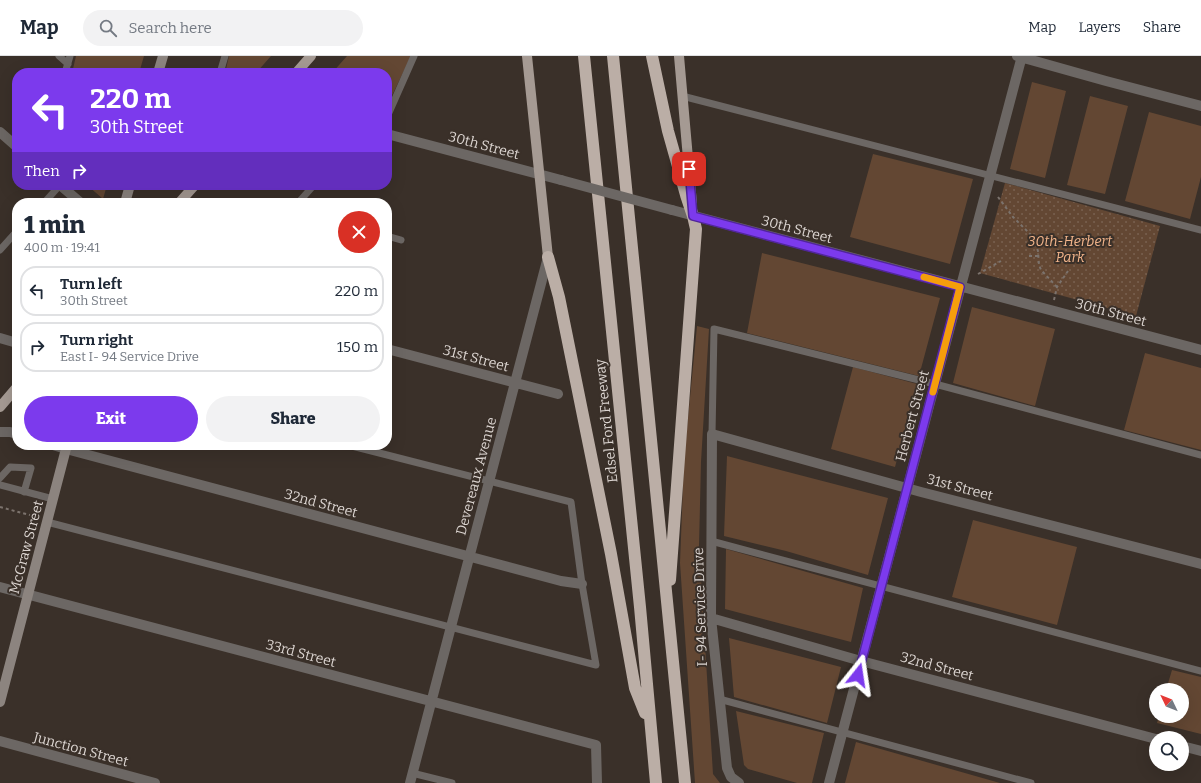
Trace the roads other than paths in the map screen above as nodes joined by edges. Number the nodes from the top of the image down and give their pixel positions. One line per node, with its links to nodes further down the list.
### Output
1 (59, 56): 13 (lane)
2 (70, 56): 13 (lane)
3 (163, 56): 15 (street)
4 (225, 56): 16 (lane)
5 (311, 56): 17 (main road)
6 (414, 56): 19 (lane)
7 (527, 56): 24 (main road, Devereaux Avenue)
8 (584, 56): 80 (highway, Edsel Ford Freeway)
9 (613, 56): 72 (highway)
10 (652, 56): 34 (highway)
11 (679, 56): 18 (main road)
12 (1020, 56): 20 (street); 25 (street, Herbert Street)
13 (68, 64): 14 (lane)
14 (67, 68)
15 (159, 68)
16 (221, 68)
17 (300, 68)
18 (682, 96): 25 (lane); 34 (main road)
19 (392, 106)
20 (1201, 106)
21 (0, 132): 23 (street)
22 (392, 135): 24 (street, 30th Street)
23 (12, 143)
24 (539, 174): 34 (street, 30th Street, bridge); 40 (main road, Devereaux Avenue)
25 (990, 176): 35 (lane); 41 (street, Herbert Street)
26 (56, 190): 30 (lane)
27 (66, 190): 31 (street)
28 (191, 190): 32 (main road)
29 (310, 190): 33 (lane)
30 (48, 198)
31 (75, 198)
32 (183, 198)
33 (302, 198)
34 (693, 216): 41 (street, 30th Street); 72 (highway)
35 (1201, 230)
36 (12, 237): 39 (lane)
37 (392, 237): 38 (lane)
38 (401, 240)
39 (0, 250)
40 (548, 257): 46 (street, Devereaux Avenue); 80 (highway)
41 (960, 287): 45 (street, 30th Street); 47 (street, Herbert Street)
42 (0, 338): 43 (street)
43 (12, 342)
44 (392, 350): 46 (street, 31st Street)
45 (1201, 350)
46 (515, 383): 49 (street, 31st Street); 59 (street, Devereaux Avenue)
47 (935, 384): 53 (lane); 57 (lane); 61 (street, Herbert Street)
48 (12, 393): 50 (main road)
49 (558, 394)
50 (0, 407)
51 (0, 432): 52 (street)
52 (12, 433)
53 (712, 434): 61 (street, 31st Street); 65 (street, I- 94 Service Drive)
54 (65, 450): 63 (street, McGraw Street)
55 (77, 450): 66 (street, 32nd Street)
56 (368, 450): 59 (lane)
57 (1201, 455)
58 (0, 478): 62 (lane)
59 (489, 481): 66 (street, Devereaux Avenue); 68 (lane)
60 (0, 485): 62 (lane)
61 (907, 488): 67 (street, 31st Street); 70 (street, Herbert Street)
62 (24, 492): 63 (lane)
63 (53, 499): 64 (street, McGraw Street)
64 (47, 522): 71 (street, McGraw Street); 74 (lane)
65 (711, 541): 70 (lane); 73 (street, I- 94 Service Drive)
66 (469, 557): 68 (street, 32nd Street); 74 (street, Devereaux Avenue)
67 (1201, 564)
68 (582, 584): 74 (lane)
69 (0, 587): 71 (street, 33rd Street)
70 (881, 587): 75 (street, Herbert Street); 76 (lane)
71 (28, 595): 78 (street, McGraw Street); 79 (street, 33rd Street)
72 (667, 603): 93 (highway)
73 (711, 618): 75 (street, 32nd Street); 77 (street, I- 94 Service Drive)
74 (451, 627): 79 (street, Devereaux Avenue)
75 (861, 661): 81 (street, Herbert Street); 82 (street, 32nd Street)
76 (1201, 671)
77 (719, 699): 81 (lane); 88 (street, I- 94 Service Drive)
78 (0, 702)
79 (431, 702): 86 (street, Devereaux Avenue); 91 (street, 33rd Street)
80 (650, 729): 92 (highway, Edsel Ford Freeway)
81 (842, 732): 94 (street, Herbert Street); 95 (lane)
82 (1149, 737)
83 (0, 741): 87 (street, Junction Street)
84 (1189, 748): 85 (street)
85 (1201, 751)
86 (411, 778): 90 (lane)
87 (134, 780): 89 (street, Junction Street)
88 (735, 780)
89 (155, 783)
90 (452, 783)
91 (597, 783)
92 (656, 783)
93 (685, 783)
94 (829, 783)
95 (1031, 783)

